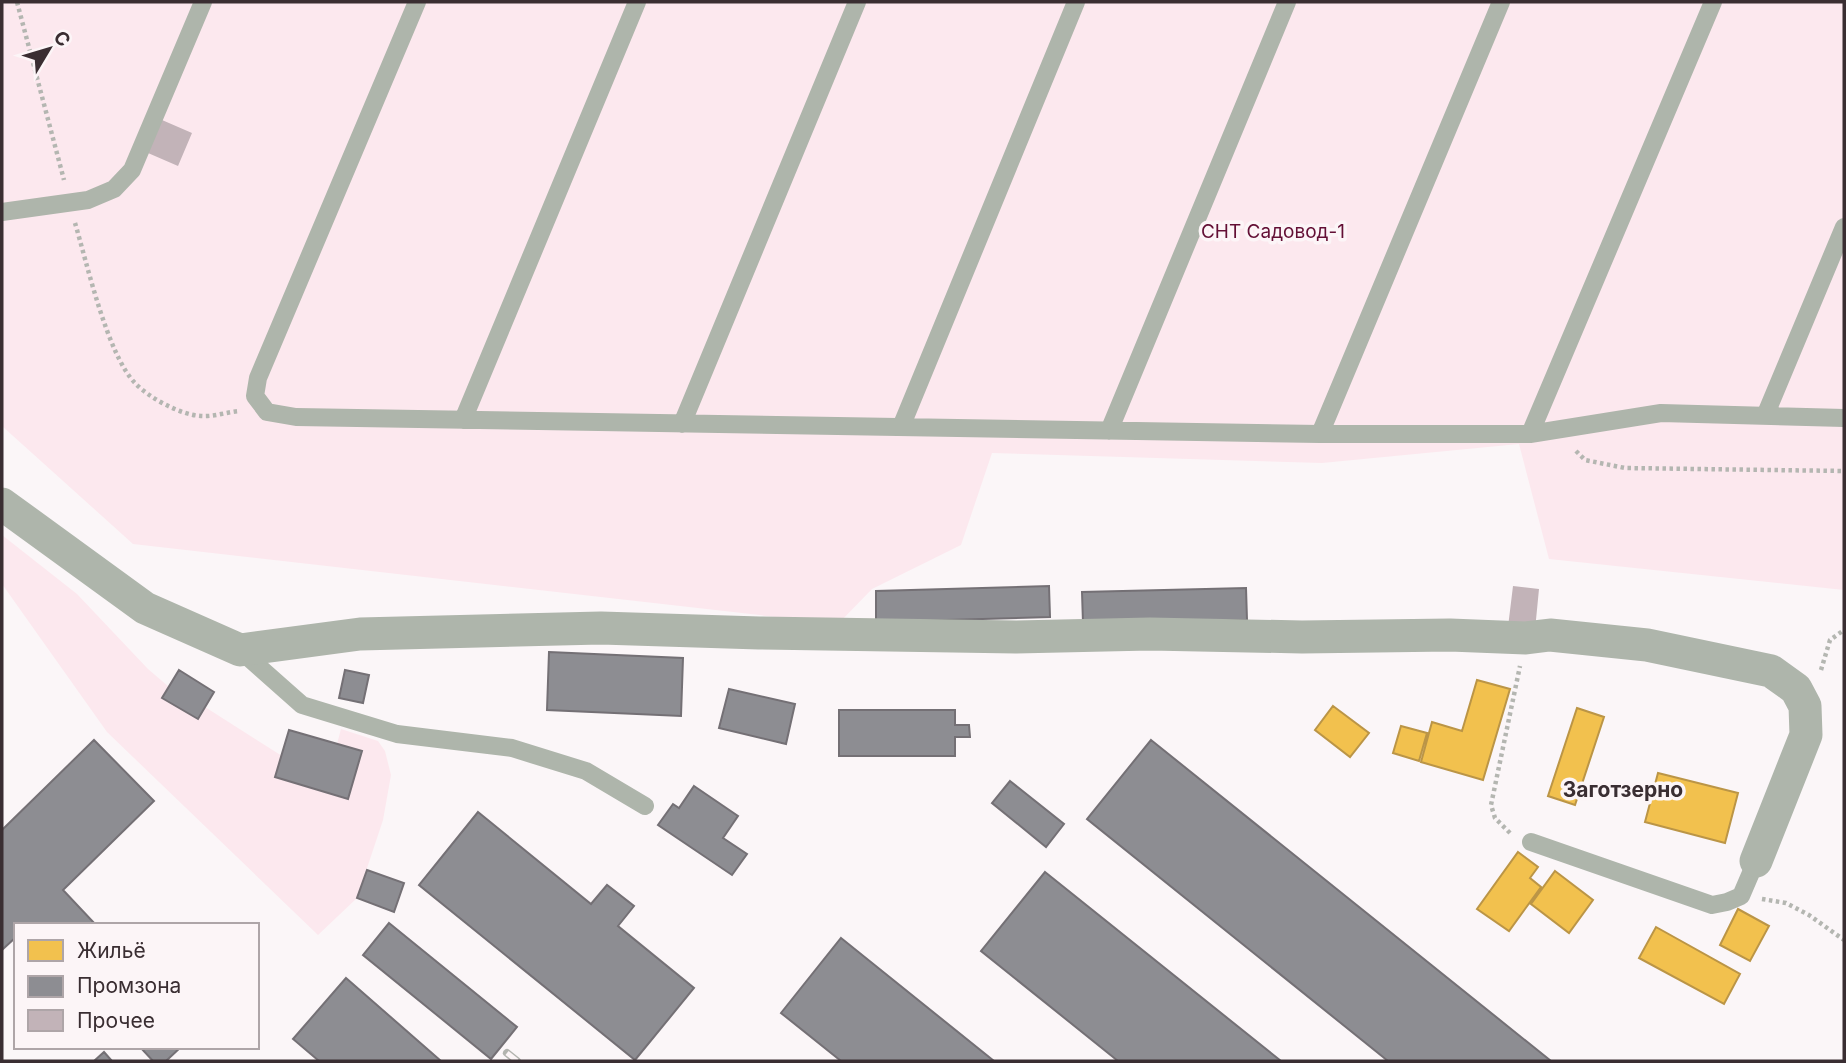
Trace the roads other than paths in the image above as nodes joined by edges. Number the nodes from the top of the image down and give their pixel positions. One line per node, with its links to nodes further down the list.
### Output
1 (203, 2): 9 (lane)
2 (417, 2): 13 (lane)
3 (637, 2): 13 (lane)
4 (857, 2): 14 (lane)
5 (1076, 2): 15 (lane)
6 (1287, 2): 16 (lane)
7 (1501, 2): 17 (lane)
8 (1713, 2): 18 (lane)
9 (2, 212)
10 (1844, 227): 11 (lane)
11 (1765, 416): 12 (lane); 18 (lane)
12 (1844, 418)
13 (463, 420): 14 (lane)
14 (682, 424): 15 (lane)
15 (901, 427): 16 (lane)
16 (1109, 431): 17 (lane)
17 (1320, 435): 18 (lane)
18 (1530, 435)
19 (2, 504): 20 (street)
20 (240, 650): 21 (lane); 23 (street)
21 (645, 806)
22 (1531, 842): 23 (lane)
23 (1756, 861)

